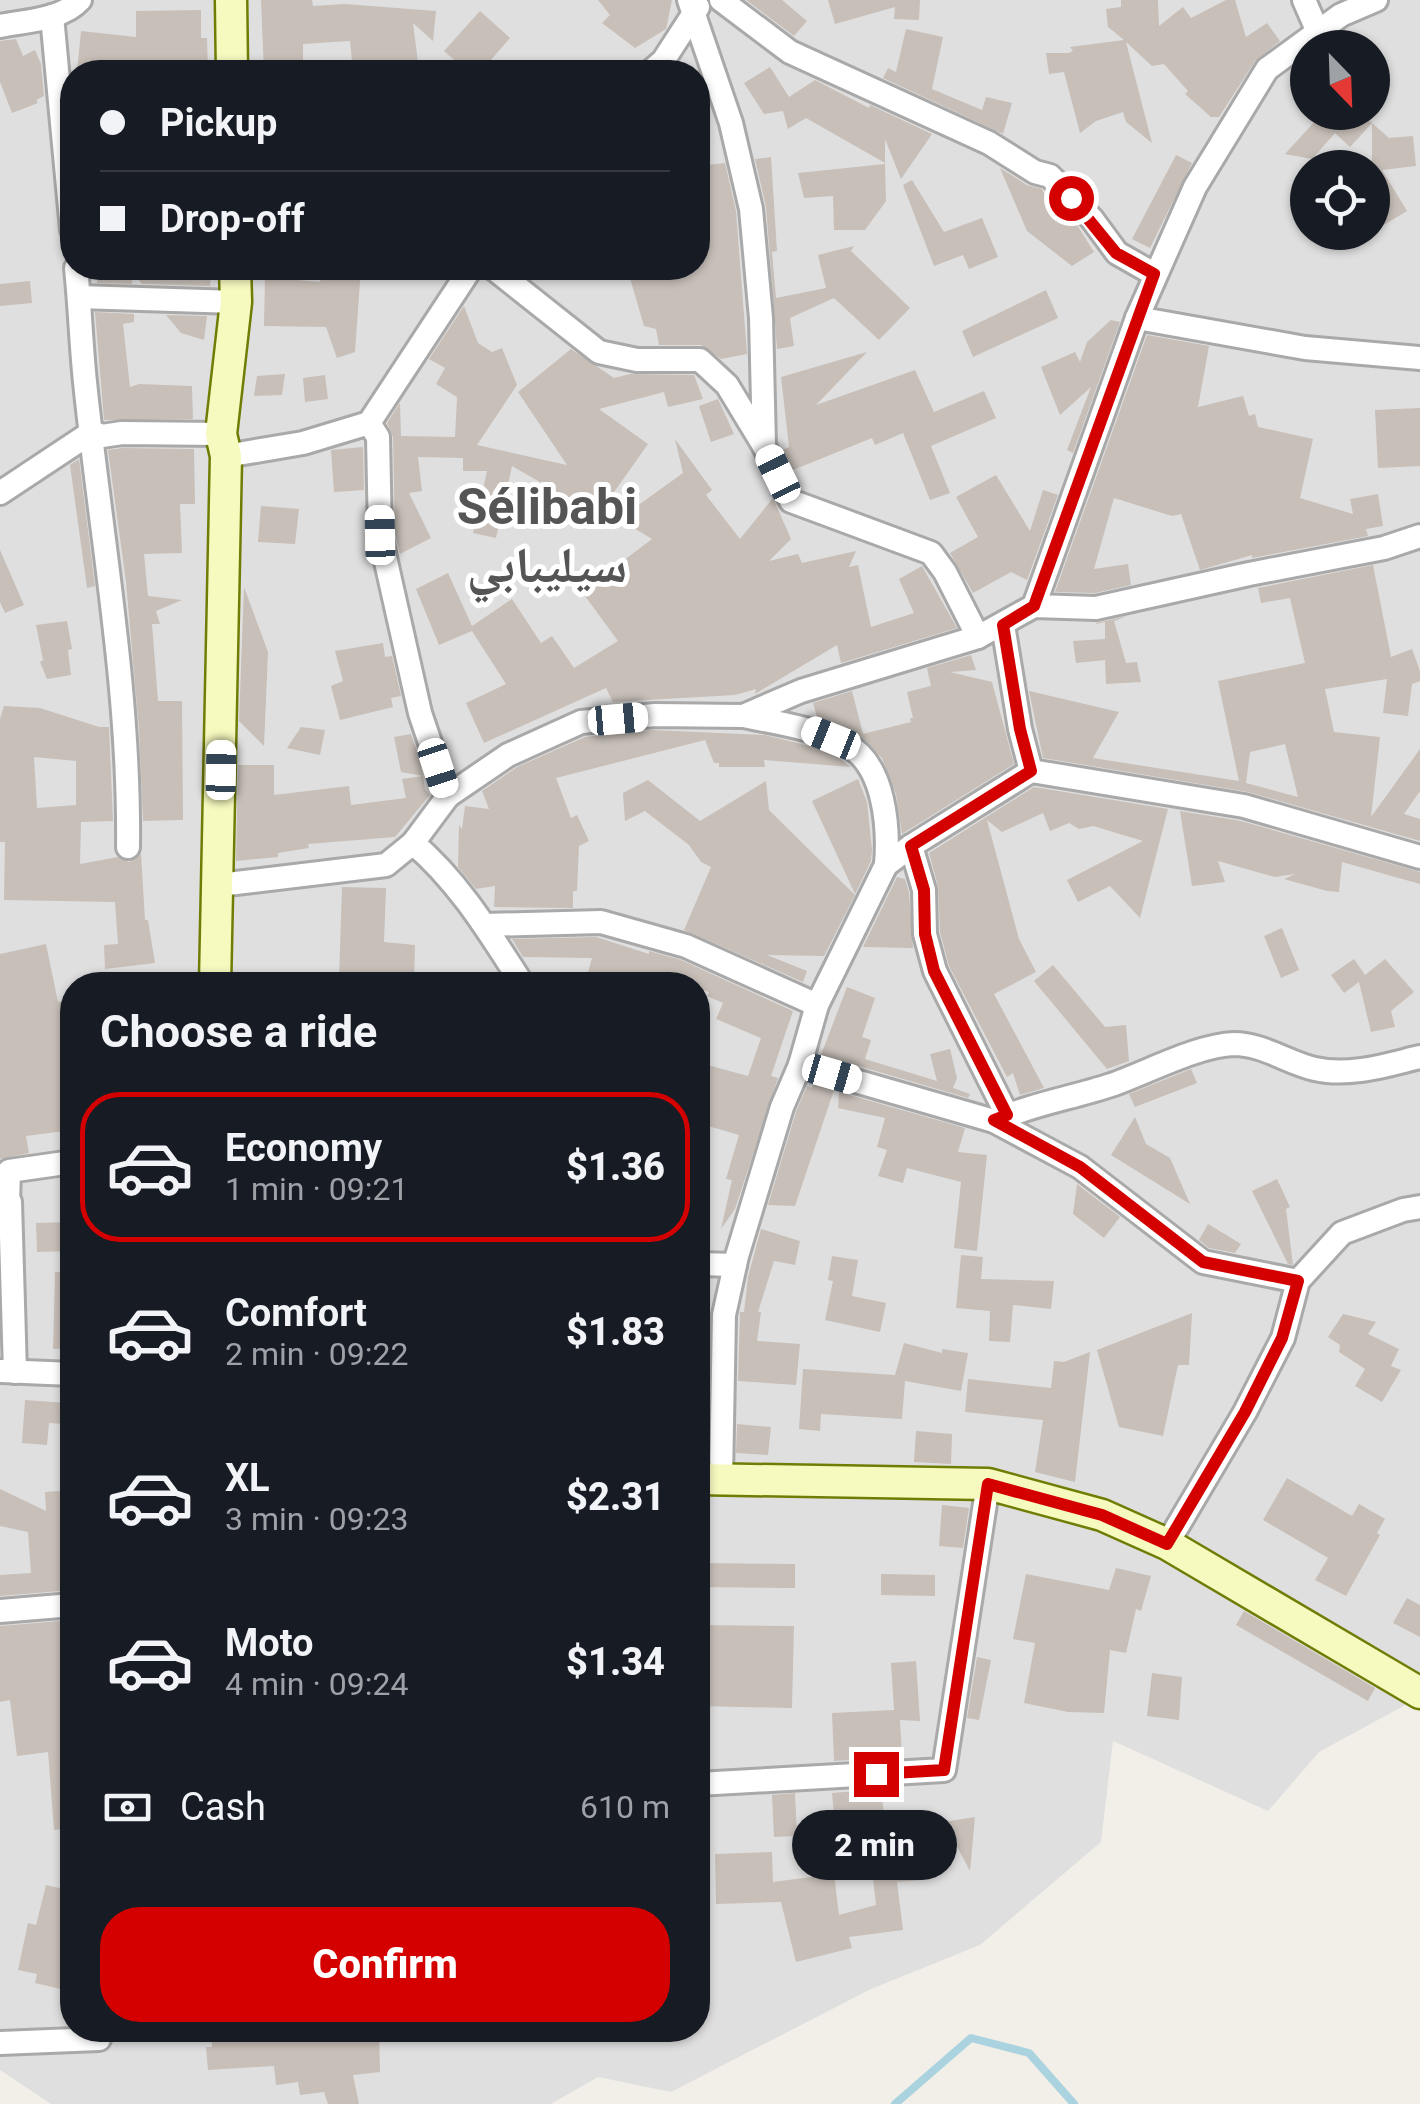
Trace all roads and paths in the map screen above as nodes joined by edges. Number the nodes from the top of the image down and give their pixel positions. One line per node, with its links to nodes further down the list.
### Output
1 (80, 0): 7 (street)
2 (231, 0): 12 (street)
3 (721, 0): 15 (street)
4 (1304, 0): 9 (street)
5 (1372, 1): 10 (street)
6 (696, 5): 13 (street); 27 (street)
7 (52, 16): 8 (street); 14 (street)
8 (0, 26)
9 (1317, 30)
10 (1321, 30)
11 (1290, 52): 15 (street)
12 (232, 60)
13 (665, 60)
14 (60, 102)
15 (1154, 274): 22 (street)
16 (78, 280): 20 (street)
17 (236, 280): 21 (street)
18 (463, 280): 24 (street)
19 (507, 280): 27 (street)
20 (80, 296): 21 (street); 25 (street)
21 (236, 302): 26 (street)
22 (1137, 318): 23 (street); 30 (street)
23 (1420, 358)
24 (370, 423): 26 (street); 35 (street)
25 (92, 432): 26 (street); 28 (street); 38 (street)
26 (224, 445): 41 (street)
27 (764, 446): 32 (street)
28 (0, 493)
29 (1420, 536): 30 (street)
30 (1034, 606): 31 (street)
31 (1003, 625): 32 (street); 34 (street)
32 (978, 637): 33 (street)
33 (743, 716): 35 (street); 40 (street)
34 (1031, 771): 37 (street); 39 (street)
35 (448, 796): 36 (street)
36 (413, 843): 41 (street); 42 (street)
37 (911, 846): 40 (street); 48 (street)
38 (128, 848)
39 (1420, 857)
40 (886, 865): 45 (street)
41 (219, 885): 43 (street)
42 (485, 925): 44 (street); 45 (street)
43 (216, 972)
44 (515, 972)
45 (817, 1005): 47 (street)
46 (1420, 1057): 48 (street)
47 (800, 1065): 48 (street); 53 (street)
48 (1000, 1118): 54 (street)
49 (60, 1164): 50 (street)
50 (4, 1203): 55 (street)
51 (1420, 1207): 54 (street)
52 (710, 1264): 53 (street)
53 (735, 1265): 57 (street)
54 (1298, 1281): 60 (street)
55 (7, 1372): 56 (street)
56 (60, 1374)
57 (710, 1468)
58 (710, 1479): 59 (street)
59 (988, 1484): 60 (street); 64 (street)
60 (1167, 1544): 63 (street)
61 (60, 1606): 62 (street)
62 (0, 1612)
63 (1420, 1693)
64 (710, 1783)
65 (60, 2041): 66 (street)
66 (0, 2043)

